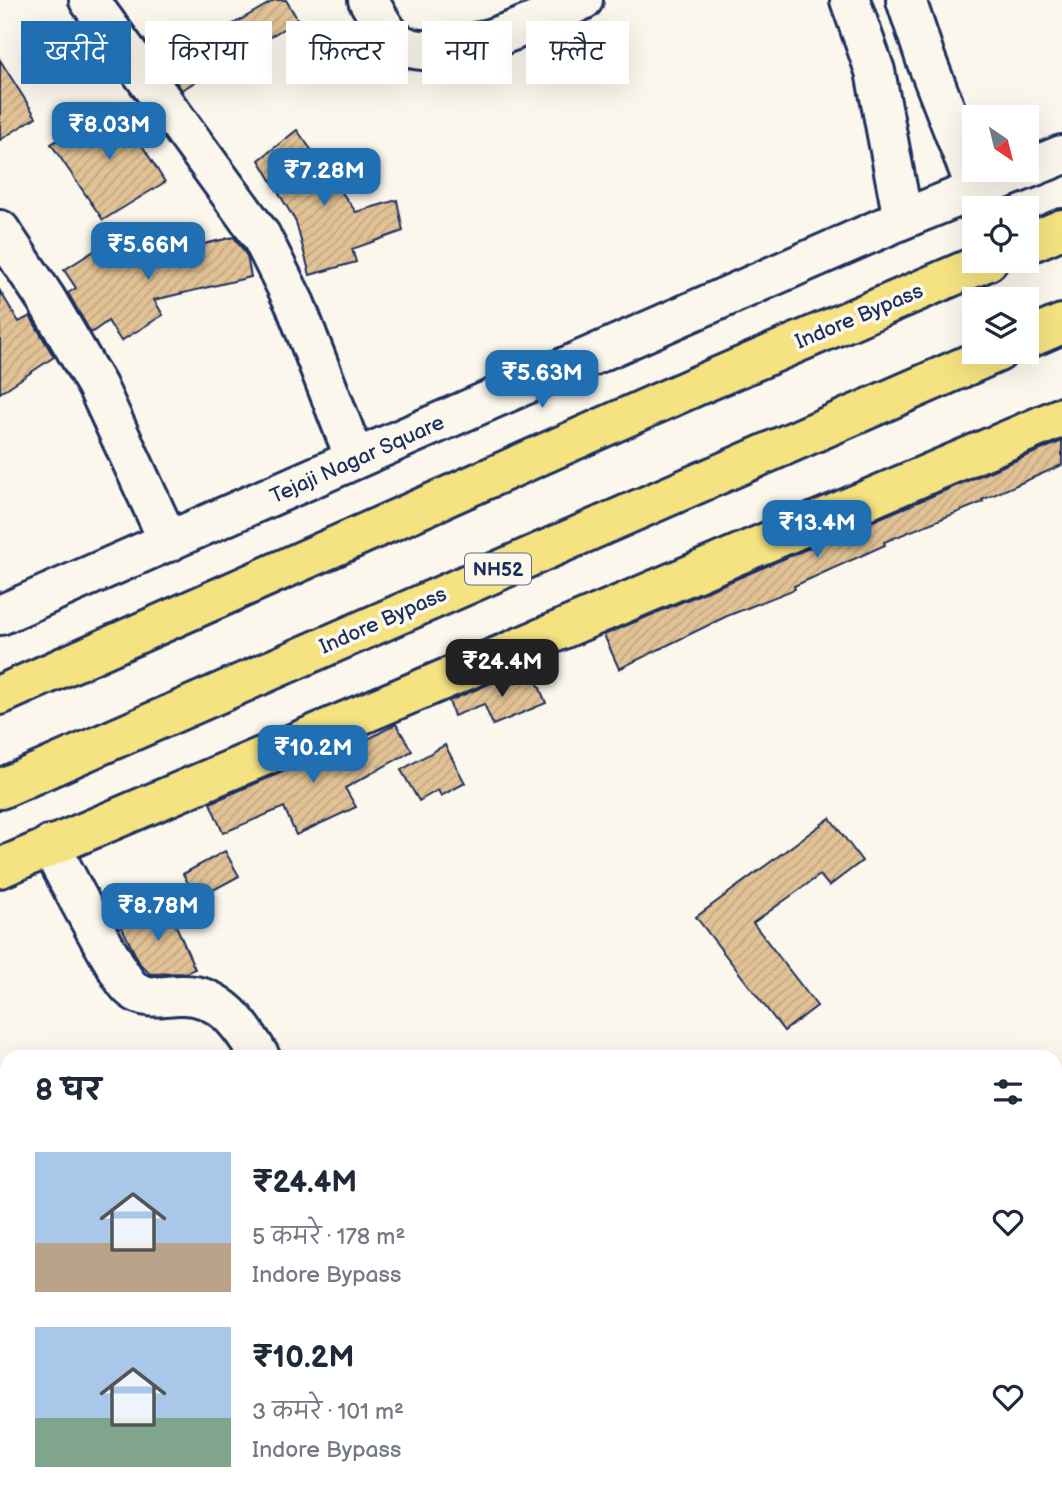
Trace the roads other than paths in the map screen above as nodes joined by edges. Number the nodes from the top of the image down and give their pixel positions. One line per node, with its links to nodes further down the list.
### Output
1 (89, 0): 17 (street)
2 (369, 0): 3 (street)
3 (583, 0)
4 (850, 0): 8 (street)
5 (906, 0): 7 (street)
6 (1062, 155): 7 (street, Tejaji Nagar Square)
7 (977, 191): 8 (street, Tejaji Nagar Square)
8 (904, 219): 17 (street, Tejaji Nagar Square)
9 (1062, 229): 11 (highway)
10 (0, 230): 18 (street)
11 (1039, 239)
12 (962, 272): 20 (highway, Indore Bypass)
13 (1062, 324): 14 (highway)
14 (1039, 334)
15 (971, 364): 21 (highway, Indore Bypass / NH52)
16 (1062, 417): 22 (highway)
17 (355, 459): 18 (street, Tejaji Nagar Square)
18 (169, 542): 19 (street, Tejaji Nagar Square)
19 (0, 615)
20 (0, 695)
21 (0, 789)
22 (50, 845): 23 (highway); 24 (street)
23 (0, 868)
24 (256, 1050)

